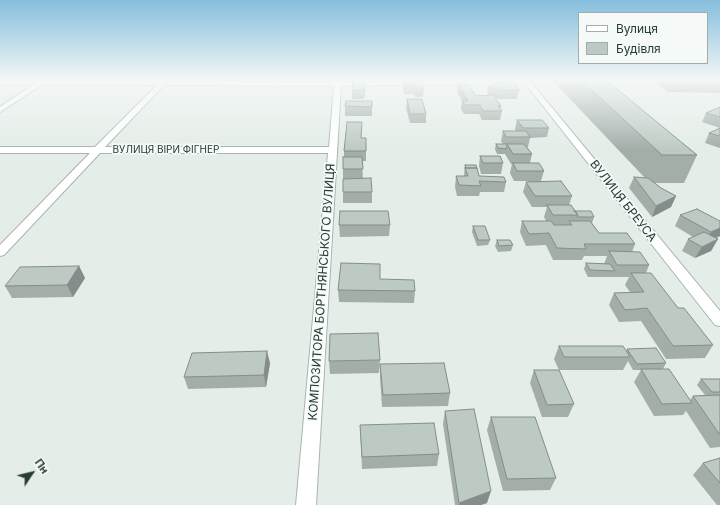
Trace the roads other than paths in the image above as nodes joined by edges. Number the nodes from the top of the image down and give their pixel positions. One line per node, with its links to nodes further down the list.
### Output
1 (10, 104): 5 (street)
2 (142, 104): 7 (street)
3 (336, 104): 8 (street, КОМПОЗИТОРА БОРТНЯНСЬКОГО ВУЛИЦЯ)
4 (546, 104): 10 (street, ВУЛИЦЯ БРЕУСА)
5 (0, 110)
6 (0, 150): 7 (street, ВУЛИЦЯ ВІРИ ФІГНЕР)
7 (98, 150): 8 (street, ВУЛИЦЯ ВІРИ ФІГНЕР); 9 (street)
8 (332, 150): 11 (street, КОМПОЗИТОРА БОРТНЯНСЬКОГО ВУЛИЦЯ)
9 (0, 252)
10 (720, 321)
11 (306, 505)

